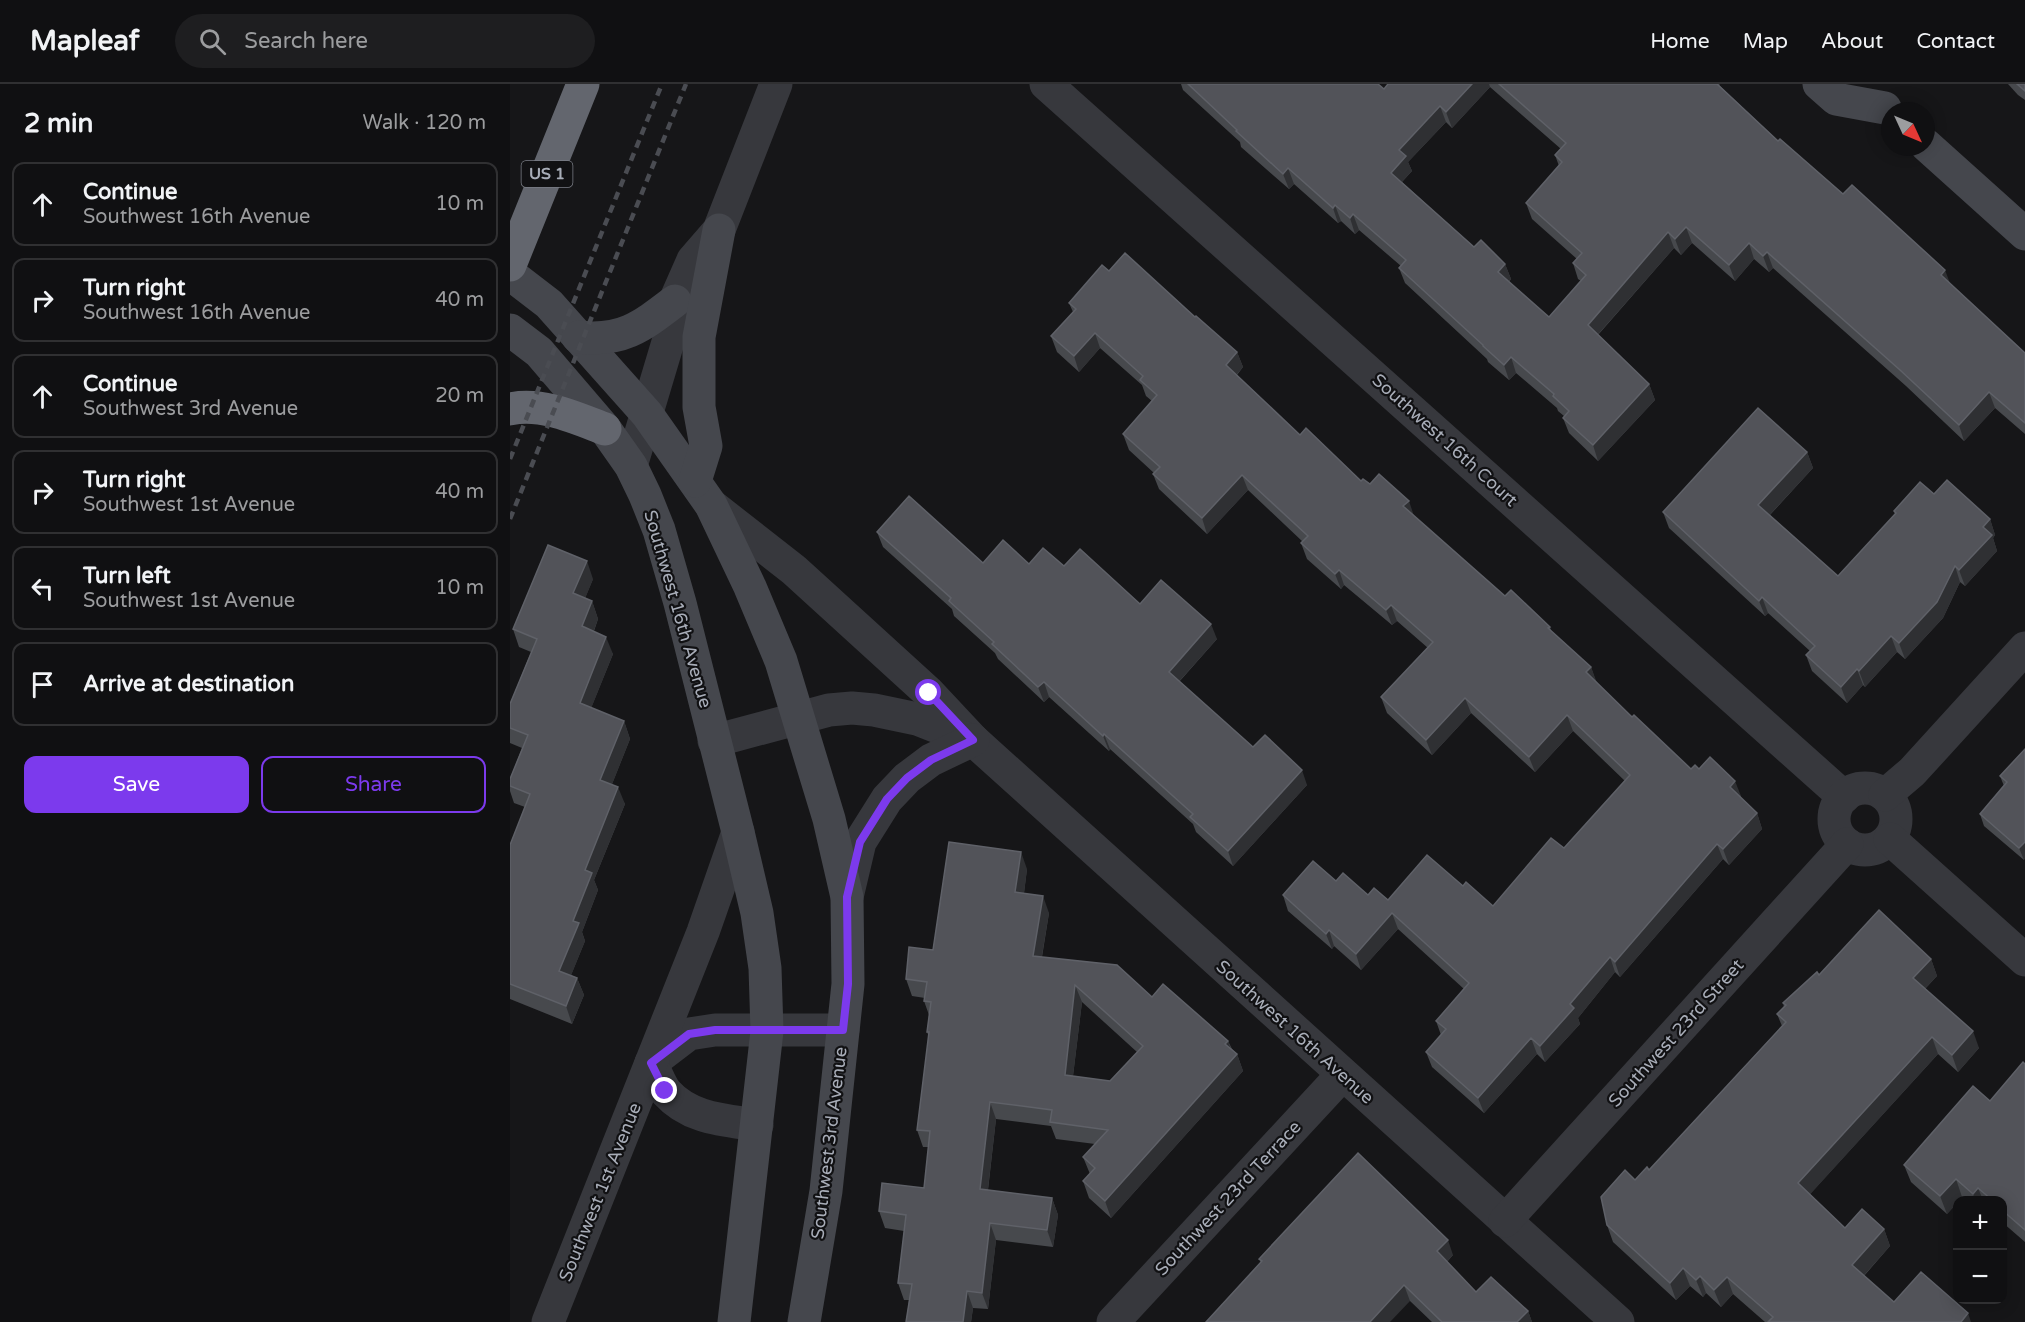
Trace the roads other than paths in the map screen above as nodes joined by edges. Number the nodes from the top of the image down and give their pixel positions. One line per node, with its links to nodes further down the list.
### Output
1 (583, 84): 9 (highway, US 1)
2 (776, 84): 7 (street)
3 (1046, 84): 24 (street, Southwest 16th Court)
4 (1819, 84): 5 (main road)
5 (1884, 101)
6 (1935, 153): 8 (main road)
7 (719, 230): 11 (street); 18 (main road)
8 (2025, 234)
9 (510, 264)
10 (510, 274): 13 (main road, Southwest 16th Avenue)
11 (675, 301): 13 (main road); 15 (street)
12 (510, 330): 16 (main road, Southwest 16th Avenue)
13 (578, 337): 15 (main road, Southwest 16th Avenue)
14 (510, 409): 16 (highway)
15 (647, 414): 17 (street); 18 (main road, Southwest 16th Avenue)
16 (604, 429): 17 (main road, Southwest 16th Avenue)
17 (631, 466): 22 (main road, Southwest 16th Avenue)
18 (703, 493): 20 (main road, Southwest 16th Avenue); 21 (street, Southwest 16th Avenue)
19 (2025, 648): 23 (street)
20 (800, 718): 21 (street, Southwest 16th Avenue); 22 (street, Southwest 16th Avenue); 28 (main road, Southwest 3rd Avenue)
21 (973, 740): 28 (street); 33 (street, Southwest 16th Avenue)
22 (714, 741): 25 (main road)
23 (1885, 795): 24 (street); 26 (street)
24 (1844, 796): 27 (street)
25 (738, 832): 30 (main road); 32 (street, Southwest 1st Avenue)
26 (1890, 839): 27 (street); 29 (street)
27 (1847, 844): 35 (street, Southwest 23rd Street)
28 (847, 897): 31 (main road, Southwest 3rd Avenue)
29 (2025, 960)
30 (767, 1030): 31 (street); 32 (street); 34 (main road)
31 (843, 1030): 38 (main road, Southwest 3rd Avenue)
32 (651, 1063): 34 (street, Southwest 1st Avenue); 36 (street, Southwest 1st Avenue)
33 (1342, 1075): 35 (street, Southwest 16th Avenue); 39 (street, Southwest 23rd Terrace)
34 (757, 1125): 37 (main road)
35 (1505, 1221): 40 (street, Southwest 16th Avenue)
36 (548, 1322)
37 (734, 1322)
38 (804, 1322)
39 (1113, 1322)
40 (1618, 1322)

